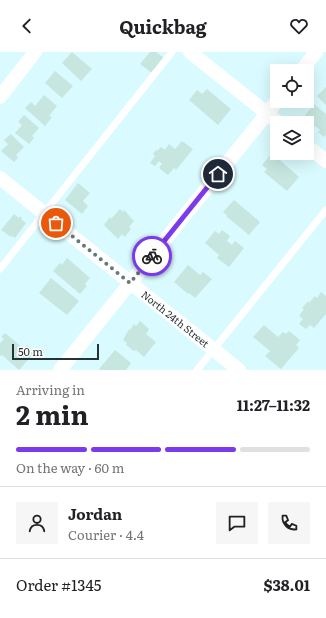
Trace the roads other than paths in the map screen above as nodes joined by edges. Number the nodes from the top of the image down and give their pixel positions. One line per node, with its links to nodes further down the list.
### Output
1 (35, 52): 6 (street)
2 (172, 52): 14 (lane)
3 (190, 52): 8 (street)
4 (316, 52): 5 (street)
5 (307, 64)
6 (0, 97)
7 (271, 108): 8 (street)
8 (267, 113): 9 (street); 16 (street)
9 (271, 116)
10 (314, 152): 11 (street)
11 (326, 161)
12 (0, 178): 14 (street, North 24th Street)
13 (326, 210): 17 (lane)
14 (43, 212): 15 (lane); 16 (street, North 24th Street)
15 (0, 269)
16 (130, 283): 17 (street, North 24th Street); 18 (street)
17 (214, 350): 19 (lane); 20 (street, North 24th Street)
18 (60, 370)
19 (197, 370)
20 (239, 370)

